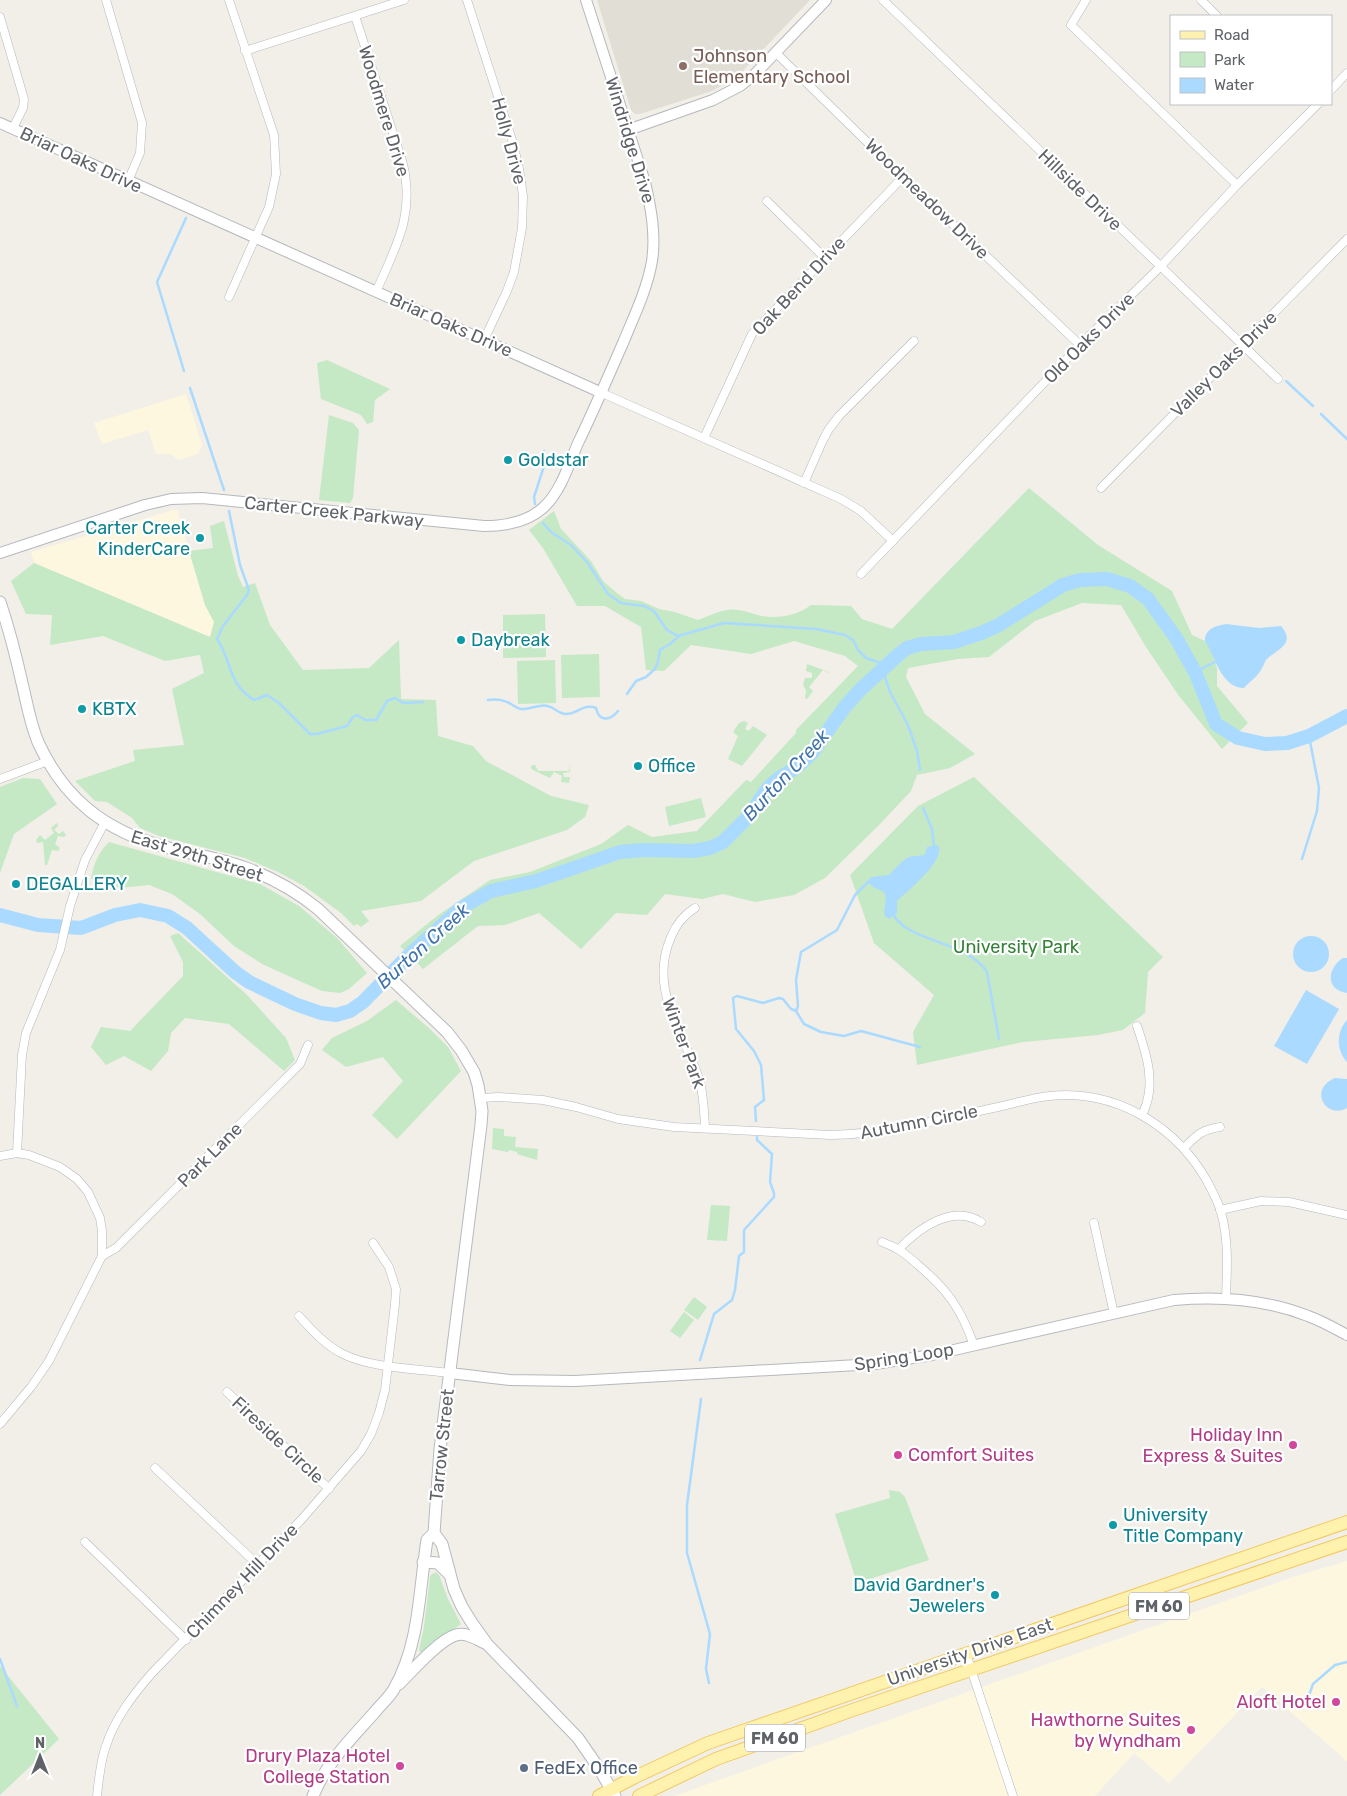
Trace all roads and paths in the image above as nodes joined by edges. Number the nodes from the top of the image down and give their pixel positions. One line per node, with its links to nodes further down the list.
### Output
1 (106, 0): 22 (street)
2 (229, 0): 13 (street)
3 (404, 0): 11 (street)
4 (467, 0): 31 (street, Holly Drive)
5 (586, 0): 20 (street, Windridge Drive)
6 (826, 0): 14 (street)
7 (883, 0): 28 (street, Hillside Drive)
8 (1086, 0): 23 (street)
9 (1201, 0): 10 (street)
10 (1216, 15)
11 (354, 16): 13 (street); 29 (street, Woodmere Drive)
12 (0, 17): 19 (street)
13 (245, 51): 25 (street)
14 (775, 52): 20 (street); 21 (street, Woodmeadow Drive)
15 (1347, 72): 16 (street)
16 (1332, 89)
17 (1312, 106): 23 (street, Old Oaks Drive)
18 (0, 123): 19 (street, Briar Oaks Drive)
19 (13, 128): 22 (street, Briar Oaks Drive)
20 (628, 130): 36 (street, Windridge Drive)
21 (903, 177): 27 (street, Oak Bend Drive); 33 (street, Woodmeadow Drive)
22 (128, 181): 25 (street, Briar Oaks Drive)
23 (1237, 185): 28 (street, Old Oaks Drive)
24 (767, 201): 27 (street)
25 (254, 238): 29 (street, Briar Oaks Drive); 30 (street)
26 (1347, 239): 34 (street, Valley Oaks Drive)
27 (824, 257): 37 (street, Oak Bend Drive)
28 (1160, 267): 33 (street, Old Oaks Drive); 34 (street, Hillside Drive)
29 (376, 292): 31 (street, Briar Oaks Drive)
30 (229, 297)
31 (484, 340): 36 (street, Briar Oaks Drive)
32 (914, 341): 38 (street)
33 (1080, 345): 40 (street, Old Oaks Drive)
34 (1242, 345): 35 (street, Hillside Drive); 39 (street, Valley Oaks Drive)
35 (1278, 379)
36 (602, 393): 37 (street, Briar Oaks Drive); 41 (street, Carter Creek Parkway)
37 (704, 438): 38 (street, Briar Oaks Drive)
38 (804, 483): 40 (street, Briar Oaks Drive)
39 (1101, 488)
40 (893, 541): 42 (street, Old Oaks Drive)
41 (0, 553)
42 (862, 574)
43 (0, 602): 44 (main road, East 29th Street)
44 (48, 761): 45 (street); 46 (main road, East 29th Street)
45 (0, 779)
46 (105, 822): 50 (main road, East 29th Street); 56 (street)
47 (695, 908): 54 (street, Winter Park)
48 (1136, 1026): 52 (street)
49 (308, 1045): 65 (street, Park Lane)
50 (469, 1063): 51 (main road, Tarrow Street)
51 (481, 1098): 54 (street, Autumn Circle); 72 (main road, Tarrow Street)
52 (1142, 1115): 54 (street, Autumn Circle); 55 (street, Autumn Circle)
53 (1220, 1127): 55 (street)
54 (704, 1128)
55 (1184, 1148): 58 (street, Autumn Circle)
56 (17, 1153): 57 (street); 65 (street)
57 (0, 1156)
58 (1220, 1210): 59 (street); 66 (street, Autumn Circle)
59 (1347, 1215)
60 (981, 1222): 64 (street)
61 (1094, 1223): 67 (street)
62 (882, 1242): 64 (street)
63 (373, 1243): 71 (street, Chimney Hill Drive)
64 (899, 1249): 70 (street)
65 (102, 1256): 74 (street)
66 (1226, 1298): 67 (street, Spring Loop); 69 (street, Spring Loop)
67 (1114, 1314): 70 (street, Spring Loop)
68 (299, 1316): 71 (street)
69 (1347, 1334)
70 (974, 1346): 72 (street, Spring Loop)
71 (388, 1365): 72 (street); 76 (street, Chimney Hill Drive)
72 (450, 1373): 78 (main road, Tarrow Street)
73 (227, 1392): 76 (street, Fireside Circle)
74 (0, 1424)
75 (155, 1468): 82 (street)
76 (328, 1489): 82 (street, Chimney Hill Drive)
77 (1347, 1522): 84 (main road, University Drive East / FM 60)
78 (434, 1533): 81 (main road, Tarrow Street); 83 (main road)
79 (85, 1542): 86 (street)
80 (1347, 1542): 85 (main road, University Drive East / FM 60)
81 (423, 1562): 83 (main road); 90 (main road, Tarrow Street)
82 (257, 1564): 86 (street, Chimney Hill Drive)
83 (449, 1575): 87 (main road)
84 (1180, 1579): 85 (main road); 88 (main road, University Drive East / FM 60)
85 (1187, 1597): 89 (main road, University Drive East / FM 60)
86 (186, 1640): 95 (street, Chimney Hill Drive)
87 (487, 1644): 90 (main road); 93 (main road)
88 (966, 1654): 89 (street); 91 (main road, University Drive East / FM 60)
89 (971, 1670): 92 (main road, University Drive East / FM 60); 99 (street)
90 (393, 1690): 96 (main road, Tarrow Street)
91 (822, 1703): 92 (main road); 93 (main road, University Drive East / FM 60)
92 (808, 1726): 94 (main road, University Drive East / FM 60)
93 (613, 1792): 97 (main road, University Drive East / FM 60)
94 (652, 1792): 98 (main road, University Drive East / FM 60)
95 (99, 1796)
96 (313, 1796)
97 (599, 1796)
98 (639, 1796)
99 (1013, 1796)

